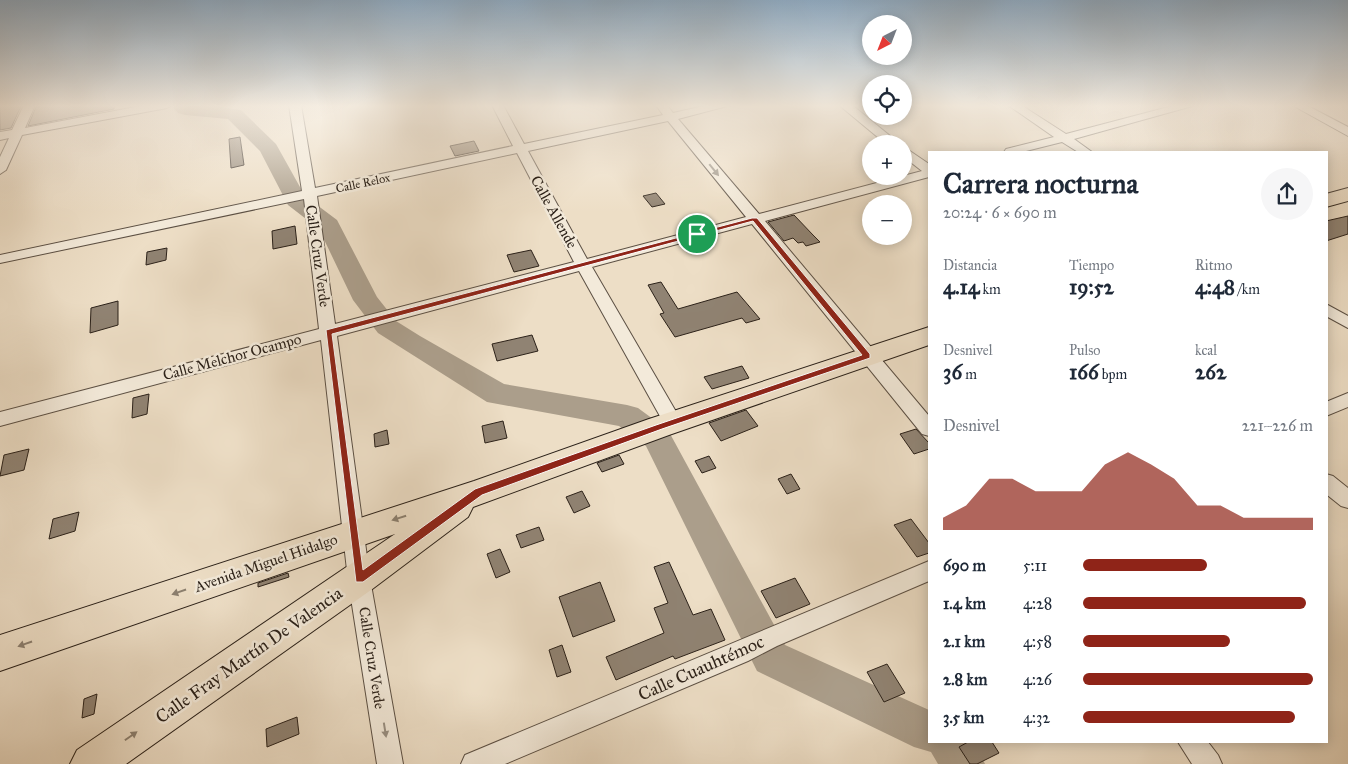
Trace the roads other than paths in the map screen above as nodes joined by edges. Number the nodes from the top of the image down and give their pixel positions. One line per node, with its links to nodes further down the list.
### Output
1 (14, 141): 12 (street)
2 (299, 141): 16 (street, Calle Cruz Verde)
3 (515, 141): 8 (street, Calle Allende)
4 (563, 141): 8 (street, Calle Relox)
5 (690, 141): 18 (street, one-way to 18)
6 (1054, 141): 9 (street)
7 (1068, 141): 10 (street)
8 (520, 150): 16 (street, Calle Relox); 20 (street, Calle Allende)
9 (1014, 151)
10 (1084, 151)
11 (912, 158): 13 (street)
12 (0, 170)
13 (928, 171)
14 (928, 172): 18 (street, Calle Melchor Ocampo)
15 (1348, 194): 17 (main road)
16 (306, 198): 19 (street, Calle Relox); 23 (street, Calle Cruz Verde)
17 (1328, 200)
18 (754, 219): 20 (street, Calle Melchor Ocampo); 25 (street)
19 (0, 259)
20 (583, 265): 23 (street, Calle Melchor Ocampo); 29 (street, Calle Allende)
21 (1328, 309): 22 (street)
22 (1348, 323)
23 (328, 332): 28 (street, Calle Melchor Ocampo); 34 (street, Calle Cruz Verde)
24 (928, 336): 25 (main road, Avenida Miguel Hidalgo)
25 (867, 356): 29 (main road, Avenida Miguel Hidalgo); 30 (street)
26 (1348, 400): 27 (street)
27 (1328, 408)
28 (0, 419)
29 (666, 425): 32 (main road, Avenida Miguel Hidalgo)
30 (928, 427)
31 (1328, 484): 33 (street)
32 (479, 492): 34 (main road, Avenida Miguel Hidalgo, one-way to 34); 36 (main road, Calle Fray Martín De Valencia)
33 (1348, 500)
34 (354, 534): 36 (street, Calle Cruz Verde); 37 (main road, Avenida Miguel Hidalgo, one-way to 37)
35 (928, 571): 41 (street, Calle Cuauhtémoc)
36 (359, 579): 39 (main road, Calle Fray Martín De Valencia, one-way to 36); 40 (street, Calle Cruz Verde, one-way to 40)
37 (0, 653)
38 (1192, 743): 42 (street)
39 (91, 764)
40 (390, 764)
41 (474, 764)
42 (1209, 764)

